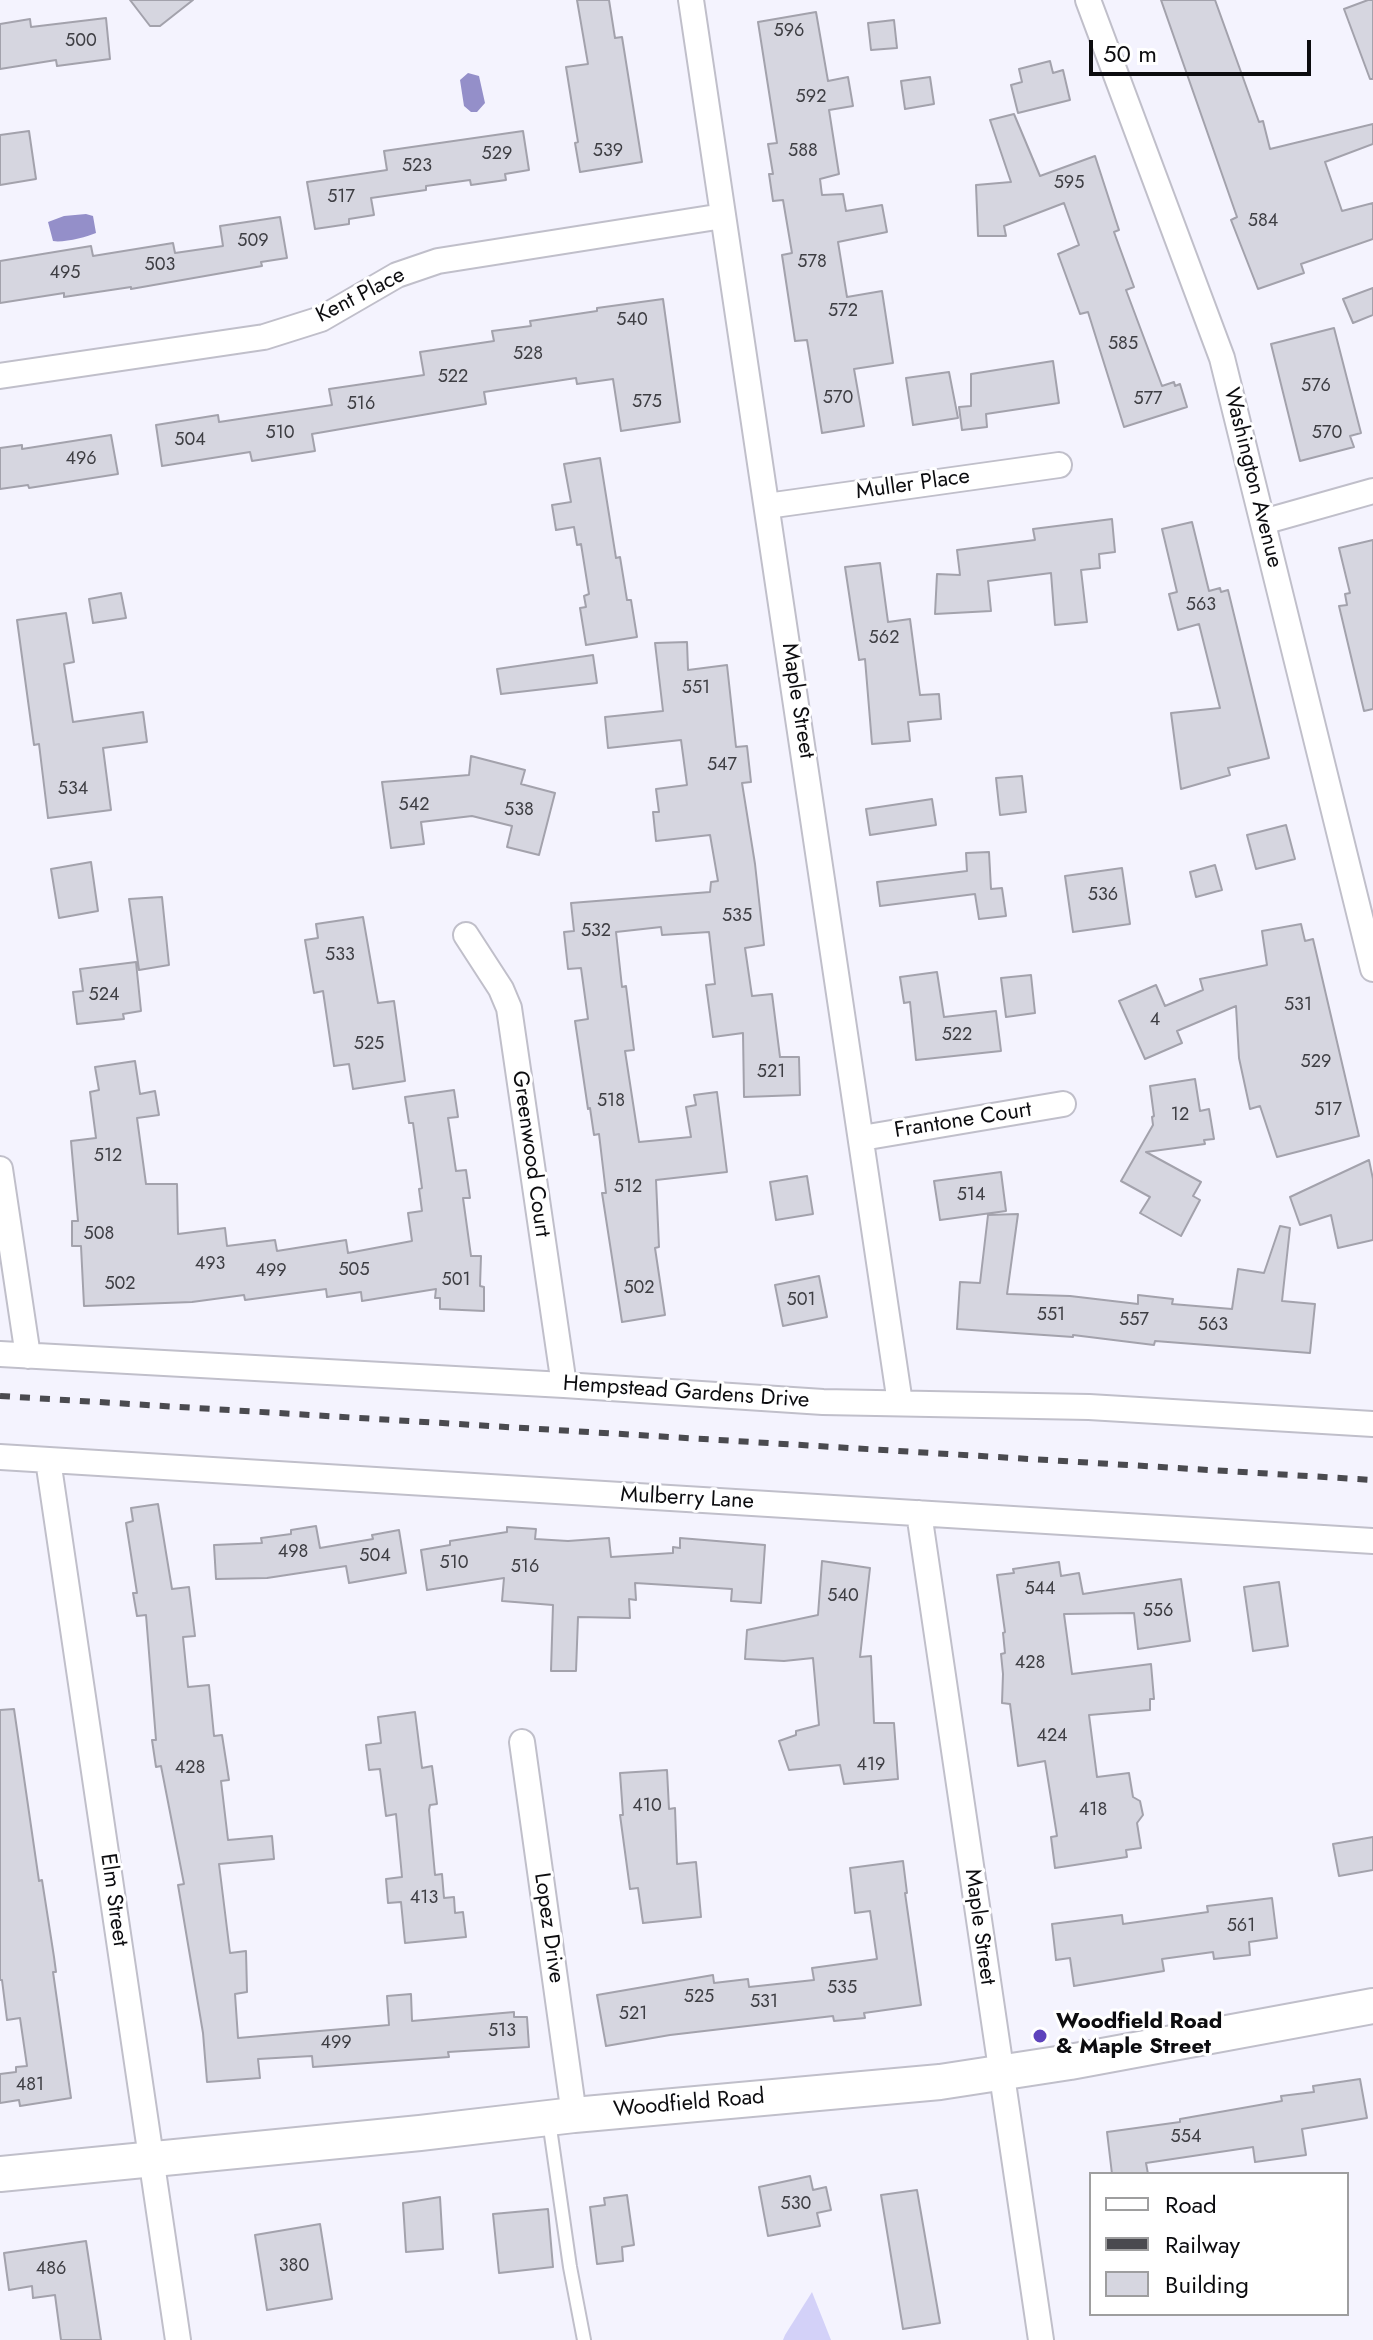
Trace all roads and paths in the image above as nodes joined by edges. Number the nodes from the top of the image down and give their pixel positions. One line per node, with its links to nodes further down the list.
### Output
1 (691, 0): 3 (street, Maple Street)
2 (1088, 0): 8 (street, Washington Avenue)
3 (723, 216): 4 (street, Kent Place); 7 (street, Maple Street)
4 (0, 376)
5 (1059, 465): 7 (street, Muller Place)
6 (1373, 491): 8 (street)
7 (767, 506): 12 (street, Maple Street)
8 (1263, 522): 10 (street, Washington Avenue)
9 (466, 935): 16 (street, Greenwood Court)
10 (1373, 969)
11 (1063, 1104): 12 (street, Frantone Court)
12 (862, 1138): 17 (street, Maple Street)
13 (0, 1169): 15 (street)
14 (0, 1354): 15 (street, Hempstead Gardens Drive)
15 (28, 1356): 16 (street, Hempstead Gardens Drive)
16 (564, 1385): 17 (street, Hempstead Gardens Drive)
17 (900, 1403): 18 (street, Hempstead Gardens Drive)
18 (1373, 1424)
19 (0, 1457): 20 (street, Mulberry Lane)
20 (48, 1460): 21 (street, Mulberry Lane); 27 (street, Elm Street)
21 (919, 1513): 22 (street, Mulberry Lane); 25 (street, Maple Street)
22 (1373, 1541)
23 (522, 1742): 26 (street, Lopez Drive)
24 (1373, 2006): 25 (main road, Woodfield Road)
25 (1001, 2073): 26 (main road, Woodfield Road); 31 (street, Maple Street)
26 (561, 2116): 27 (main road, Woodfield Road); 30 (lane)
27 (151, 2158): 28 (main road, Woodfield Road); 29 (street, Elm Street)
28 (0, 2174)
29 (178, 2340)
30 (584, 2340)
31 (1041, 2340)

